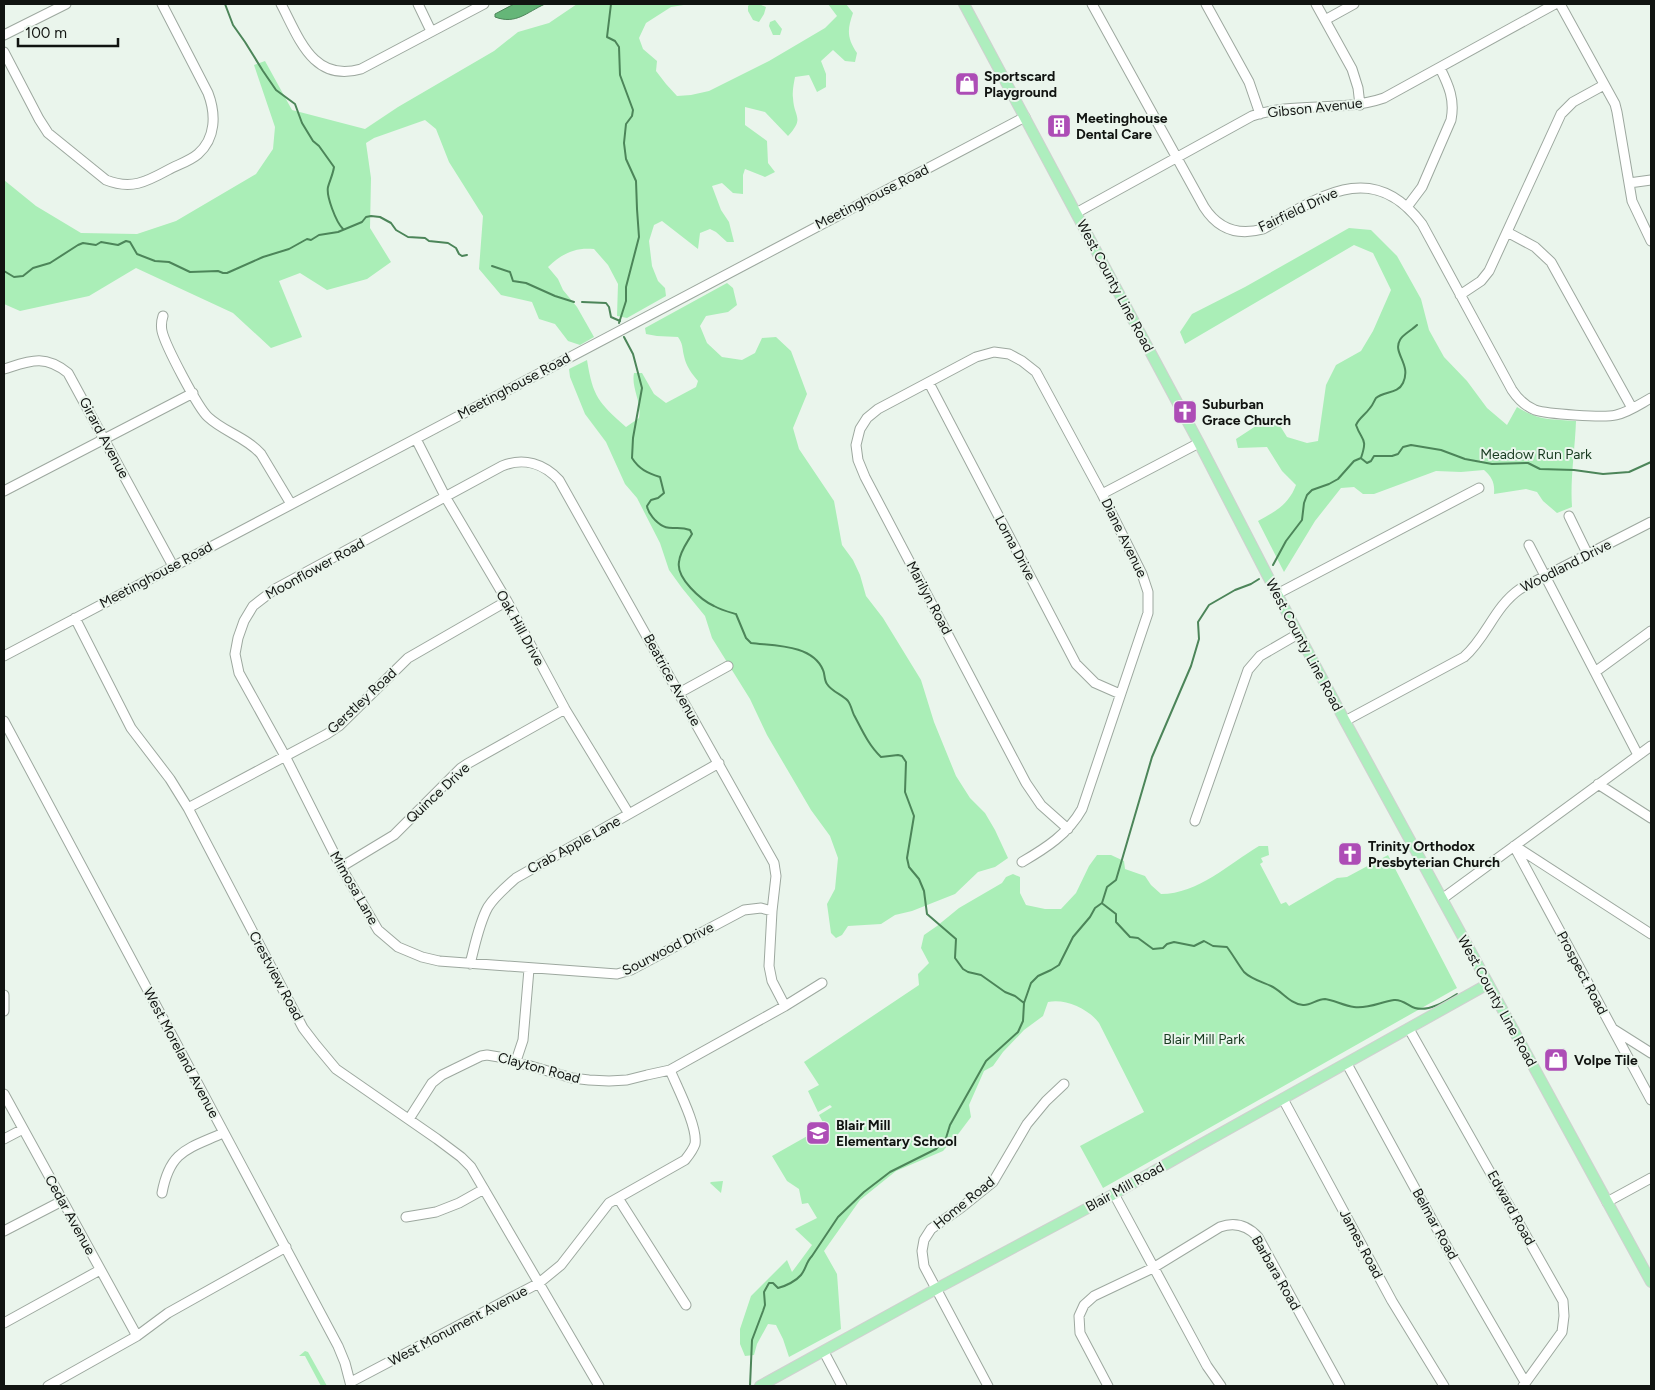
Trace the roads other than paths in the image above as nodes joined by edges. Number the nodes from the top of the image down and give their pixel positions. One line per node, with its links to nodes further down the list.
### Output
1 (66, 4): 15 (street)
2 (162, 4): 16 (street)
3 (281, 4): 14 (street)
4 (418, 4): 14 (street)
5 (484, 4): 14 (street)
6 (964, 4): 21 (main road, West County Line Road)
7 (1092, 4): 22 (street, Fairfield Drive)
8 (1206, 4): 20 (street)
9 (1316, 4): 13 (street)
10 (1354, 4): 13 (street)
11 (1555, 4): 17 (street, Gibson Avenue)
12 (1560, 4): 18 (street)
13 (1324, 20): 19 (street)
14 (431, 31)
15 (4, 35)
16 (4, 52)
17 (1440, 68): 19 (street, Gibson Avenue); 25 (street)
18 (1604, 85): 24 (street); 27 (street)
19 (1360, 105): 20 (street, Gibson Avenue)
20 (1260, 114): 22 (street, Gibson Avenue)
21 (1025, 118): 26 (main road, West County Line Road); 37 (street, Meetinghouse Road)
22 (1177, 157): 25 (street, Fairfield Drive); 26 (street, Gibson Avenue)
23 (1651, 180): 24 (street)
24 (1628, 183): 28 (street)
25 (1407, 207): 29 (street, Fairfield Drive)
26 (1076, 213): 38 (main road, West County Line Road)
27 (1507, 232): 29 (street); 35 (street)
28 (1651, 240)
29 (1460, 295): 35 (street, Fairfield Drive)
30 (164, 316): 33 (street)
31 (4, 369): 36 (street, Girard Avenue)
32 (929, 383): 41 (street, Diane Avenue); 59 (street, Lorna Drive); 72 (street, Marilyn Road)
33 (193, 393): 36 (street); 43 (street)
34 (1651, 398): 35 (street, Fairfield Drive)
35 (1632, 408)
36 (104, 439): 40 (street); 48 (street, Girard Avenue)
37 (416, 439): 42 (street, Oak Hill Drive); 43 (street, Meetinghouse Road)
38 (1199, 443): 41 (street); 50 (main road, West County Line Road)
39 (1479, 488): 50 (street)
40 (4, 491)
41 (1102, 494): 59 (street, Diane Avenue)
42 (446, 498): 51 (street, Oak Hill Drive); 58 (street, Beatrice Avenue); 65 (street, Moonflower Road)
43 (291, 504): 48 (street, Meetinghouse Road)
44 (1568, 516): 47 (street)
45 (1651, 522): 47 (street, Woodland Drive)
46 (1529, 545): 49 (street)
47 (1588, 555): 49 (street, Woodland Drive)
48 (172, 566): 52 (street, Meetinghouse Road)
49 (1546, 576): 57 (street); 62 (street, Woodland Drive)
50 (1277, 594): 54 (main road, West County Line Road)
51 (506, 601): 60 (street, Oak Hill Drive); 65 (street, Gerstley Road)
52 (75, 618): 55 (street, Meetinghouse Road); 68 (street, Crestview Road)
53 (1651, 631): 57 (street)
54 (1298, 634): 62 (main road, West County Line Road); 71 (street)
55 (4, 656)
56 (728, 666): 58 (street)
57 (1595, 672): 64 (street)
58 (679, 693): 66 (street, Beatrice Avenue)
59 (1120, 694): 72 (street, Diane Avenue)
60 (565, 709): 69 (street, Oak Hill Drive); 75 (street, Quince Drive)
61 (4, 721): 98 (street, West Moreland Avenue)
62 (1345, 721): 76 (main road, West County Line Road)
63 (1651, 746): 64 (street)
64 (1638, 755): 67 (street)
65 (285, 756): 68 (street, Gerstley Road); 75 (street, Mimosa Lane)
66 (719, 763): 69 (street, Crab Apple Lane); 77 (street, Beatrice Avenue)
67 (1598, 784): 70 (street); 73 (street)
68 (188, 808): 96 (street, Crestview Road)
69 (629, 814): 79 (street, Crab Apple Lane)
70 (1651, 818)
71 (1195, 821)
72 (1068, 829): 74 (street, Diane Avenue)
73 (1514, 846): 76 (street); 78 (street); 87 (street, Prospect Road)
74 (1022, 862)
75 (341, 866): 79 (street, Mimosa Lane)
76 (1442, 899): 82 (main road, West County Line Road)
77 (772, 911): 80 (street, Sourwood Drive); 84 (street, Beatrice Avenue)
78 (1651, 934)
79 (470, 964): 80 (street, Sourwood Drive)
80 (529, 969): 89 (street)
81 (822, 983): 84 (street, Clayton Road)
82 (1488, 984): 86 (main road, Blair Mill Road); 106 (main road, West County Line Road)
83 (4, 995): 85 (street)
84 (785, 1006): 91 (street, Clayton Road)
85 (4, 1010)
86 (1409, 1029): 90 (main road, Blair Mill Road); 120 (street, Edward Road)
87 (1612, 1029): 88 (street); 95 (street, Prospect Road)
88 (1651, 1052)
89 (516, 1062): 91 (street, Clayton Road); 96 (street, Clayton Road)
90 (1347, 1064): 94 (main road, Blair Mill Road); 120 (street, Belmar Road)
91 (670, 1070): 104 (street)
92 (1064, 1084): 114 (street, Home Road)
93 (4, 1094): 97 (street, Cedar Avenue)
94 (1283, 1099): 103 (main road, Blair Mill Road); 129 (street, James Road)
95 (1651, 1100)
96 (409, 1120): 101 (street, Crestview Road)
97 (23, 1129): 99 (street); 105 (street, Cedar Avenue)
98 (223, 1133): 102 (street); 109 (street, West Moreland Avenue)
99 (4, 1139)
100 (1651, 1178): 106 (street)
101 (484, 1188): 107 (street); 113 (street, Crestview Road)
102 (162, 1192)
103 (1114, 1194): 110 (street); 114 (main road, Blair Mill Road)
104 (618, 1198): 113 (street); 115 (street)
105 (62, 1200): 108 (street); 111 (street, Cedar Avenue)
106 (1607, 1202): 112 (main road, West County Line Road)
107 (406, 1217)
108 (4, 1231)
109 (286, 1247): 117 (street); 119 (street, West Moreland Avenue)
110 (1153, 1268): 126 (street, Barbara Road); 127 (street); 128 (street, Barbara Road)
111 (100, 1270): 116 (street); 117 (street, Cedar Avenue)
112 (1651, 1282)
113 (539, 1283): 119 (street, West Monument Avenue); 122 (street, West Monument Avenue)
114 (936, 1289): 118 (main road, Blair Mill Road); 125 (street, Home Road)
115 (686, 1305)
116 (4, 1324)
117 (137, 1336): 121 (street)
118 (824, 1352): 123 (main road, Blair Mill Road); 124 (street)
119 (351, 1384)
120 (1524, 1384)
121 (48, 1386)
122 (599, 1386)
123 (760, 1386)
124 (842, 1386)
125 (988, 1386)
126 (1108, 1386)
127 (1222, 1386)
128 (1340, 1386)
129 (1444, 1386)

